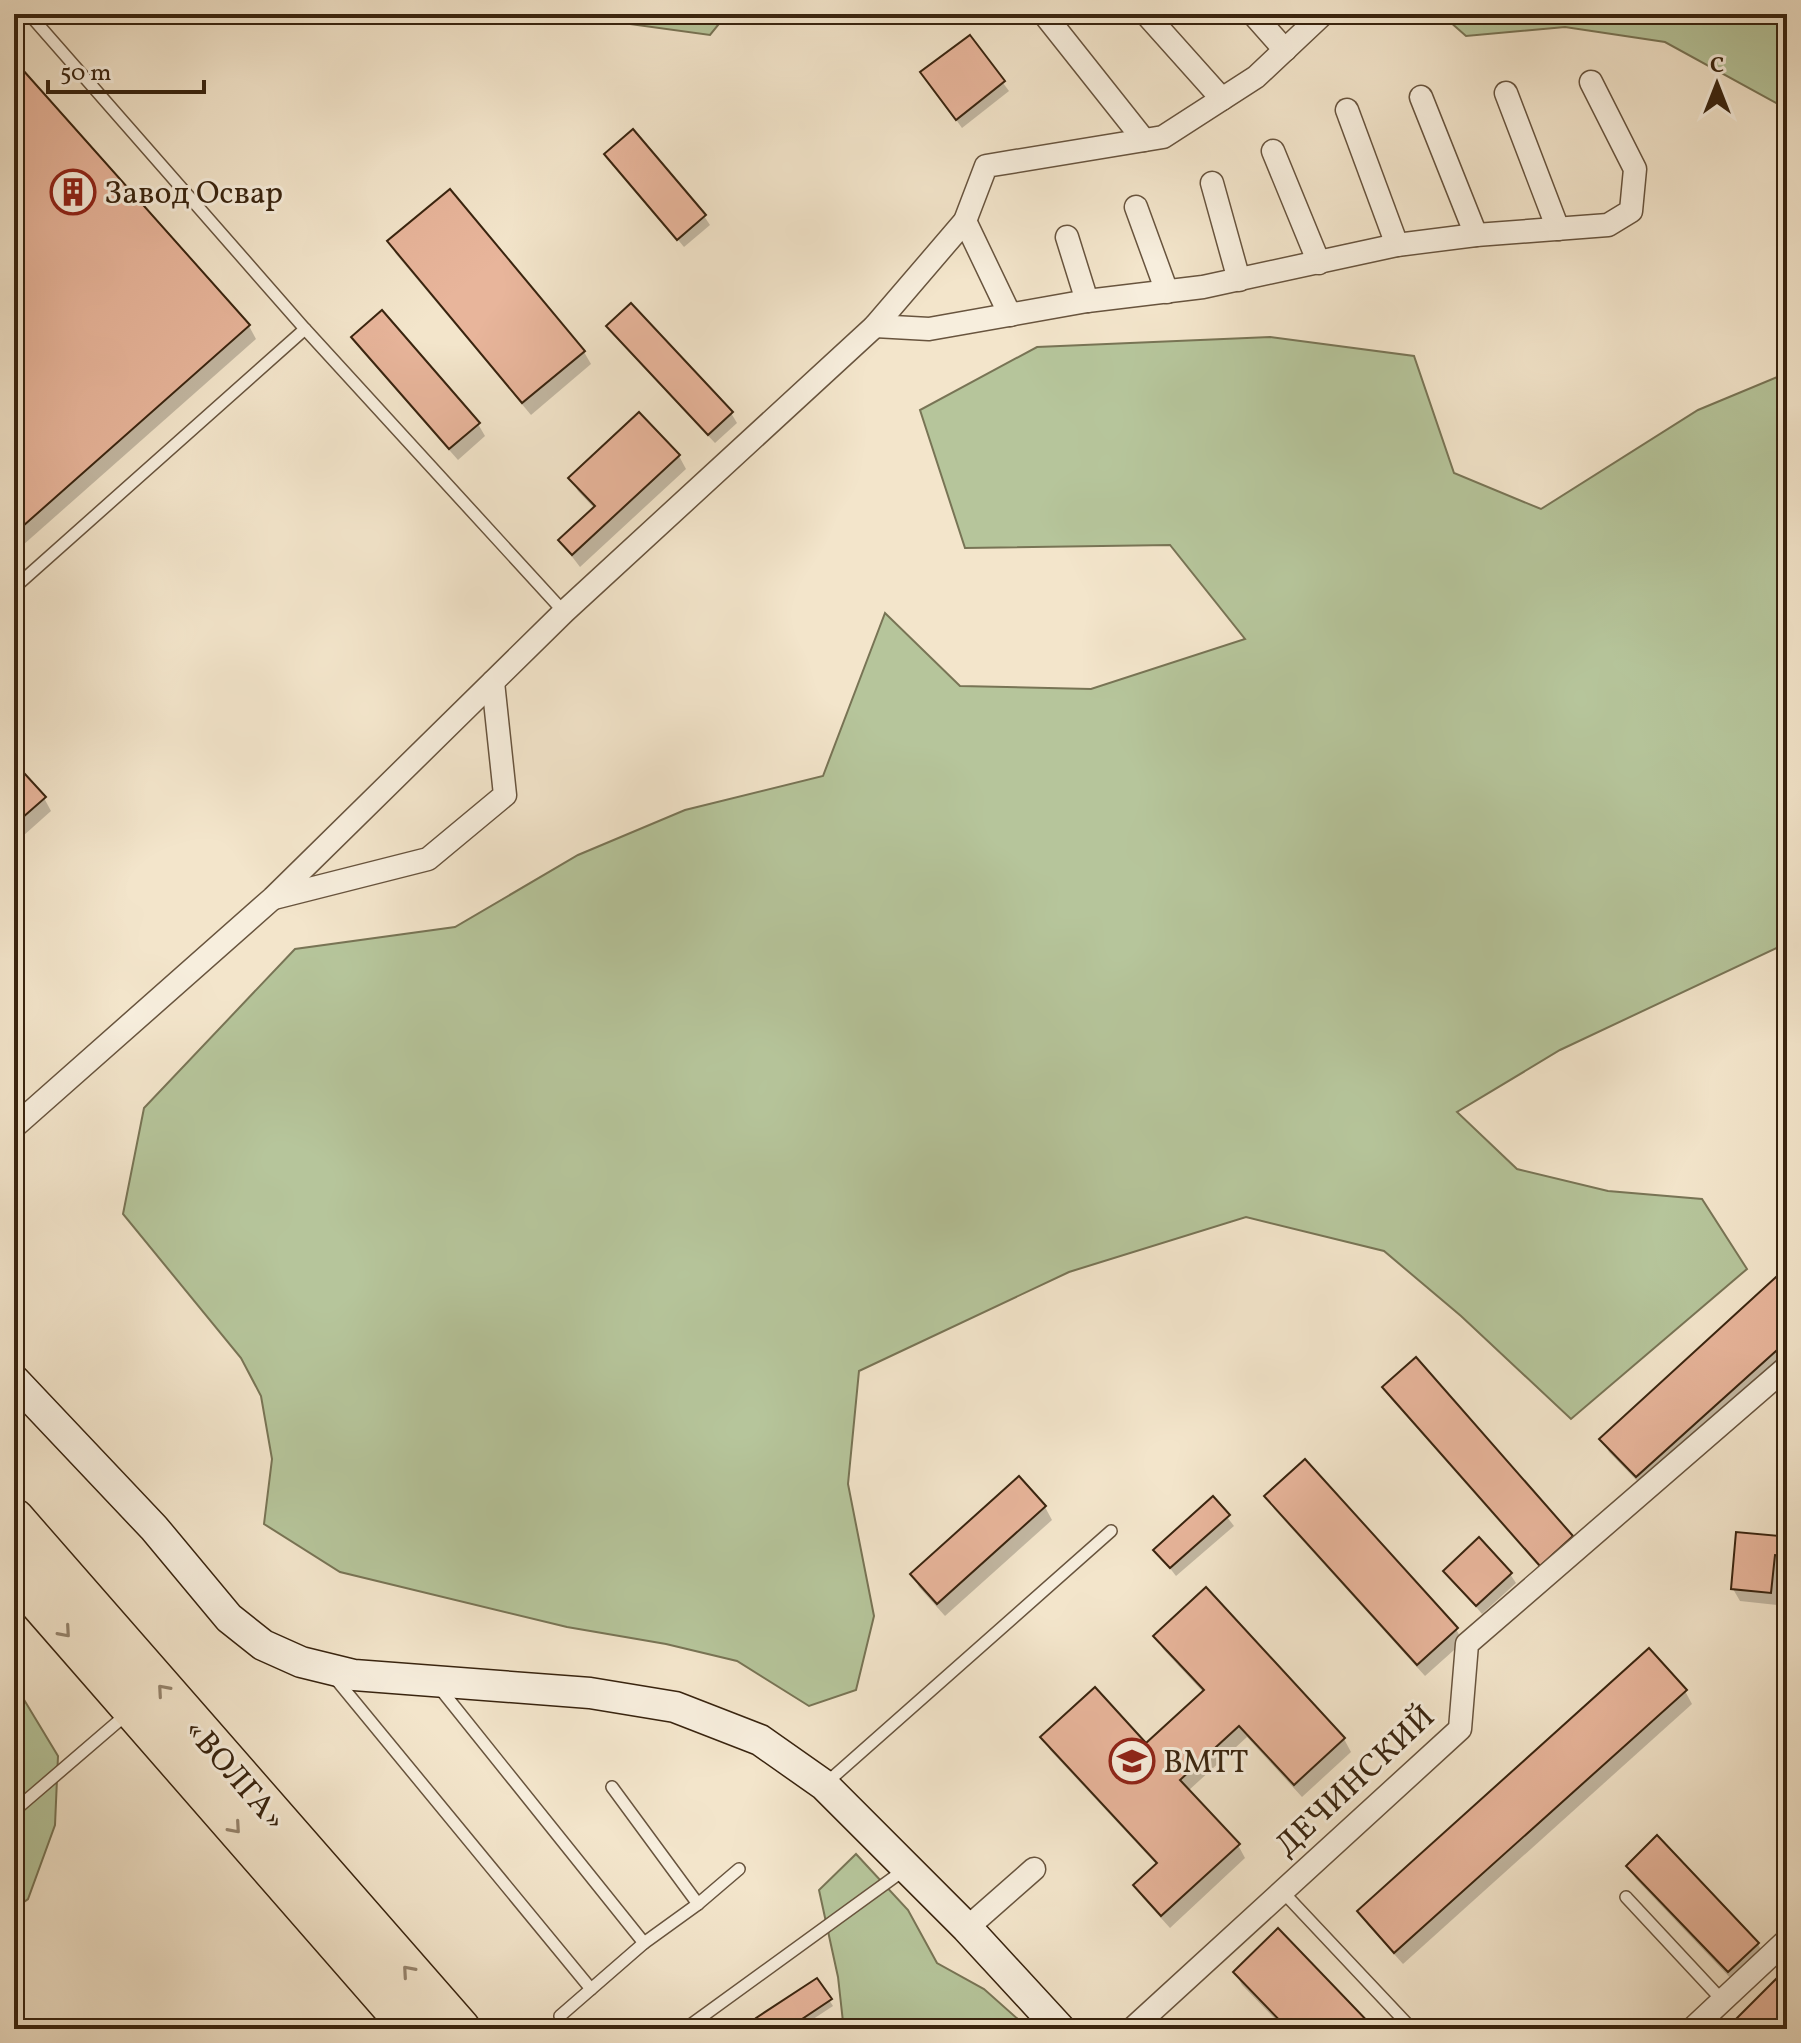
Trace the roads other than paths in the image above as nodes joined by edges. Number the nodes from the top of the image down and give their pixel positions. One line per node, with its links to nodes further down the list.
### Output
1 (29, 14): 27 (lane)
2 (1044, 14): 12 (street)
3 (1146, 14): 10 (street)
4 (1253, 14): 6 (street)
5 (1323, 14): 6 (street)
6 (1285, 50): 10 (street)
7 (1591, 82): 17 (street)
8 (1506, 93): 17 (street)
9 (1421, 97): 18 (street)
10 (1222, 99): 12 (street)
11 (1347, 110): 20 (street)
12 (1144, 140): 16 (street)
13 (1273, 151): 21 (street)
14 (1212, 183): 22 (street)
15 (1136, 207): 23 (street)
16 (965, 221): 25 (street); 26 (street)
17 (1558, 229): 18 (street)
18 (1476, 235): 20 (street)
19 (1067, 237): 24 (street)
20 (1397, 245): 21 (street)
21 (1319, 263): 22 (street)
22 (1239, 280): 23 (street)
23 (1167, 292): 24 (street)
24 (1087, 301): 25 (street)
25 (1010, 315): 26 (street)
26 (875, 326): 29 (street)
27 (305, 329): 28 (lane); 29 (lane)
28 (14, 588)
29 (564, 612): 30 (street)
30 (493, 682): 31 (street); 31 (street)
31 (273, 898): 32 (street)
32 (14, 1127)
33 (1787, 1367): 47 (street, ДЕЧИНСКИЙ)
34 (14, 1380): 38 (street)
35 (14, 1519): 56 (highway, «ВОЛГА», one-way to 35)
36 (1111, 1531): 41 (lane)
37 (14, 1573): 40 (highway, «ВОЛГА», one-way to 40)
38 (327, 1668): 39 (street); 53 (lane)
39 (435, 1682): 41 (street); 52 (lane)
40 (132, 1710): 43 (lane); 55 (highway, «ВОЛГА», one-way to 55)
41 (824, 1785): 44 (street)
42 (612, 1787): 49 (lane)
43 (14, 1811)
44 (908, 1867): 50 (street); 58 (lane)
45 (739, 1869): 49 (lane)
46 (1034, 1869): 50 (street)
47 (1282, 1891): 60 (street, ДЕЧИНСКИЙ); 61 (lane)
48 (1626, 1897): 54 (lane)
49 (698, 1904): 52 (lane)
50 (967, 1928): 59 (street)
51 (1787, 1940): 54 (street)
52 (644, 1943): 53 (lane)
53 (591, 1989): 57 (lane)
54 (1722, 2000): 62 (street)
55 (412, 2029)
56 (460, 2029)
57 (563, 2029)
58 (685, 2029)
59 (1060, 2029)
60 (1132, 2029)
61 (1412, 2029)
62 (1692, 2029)

